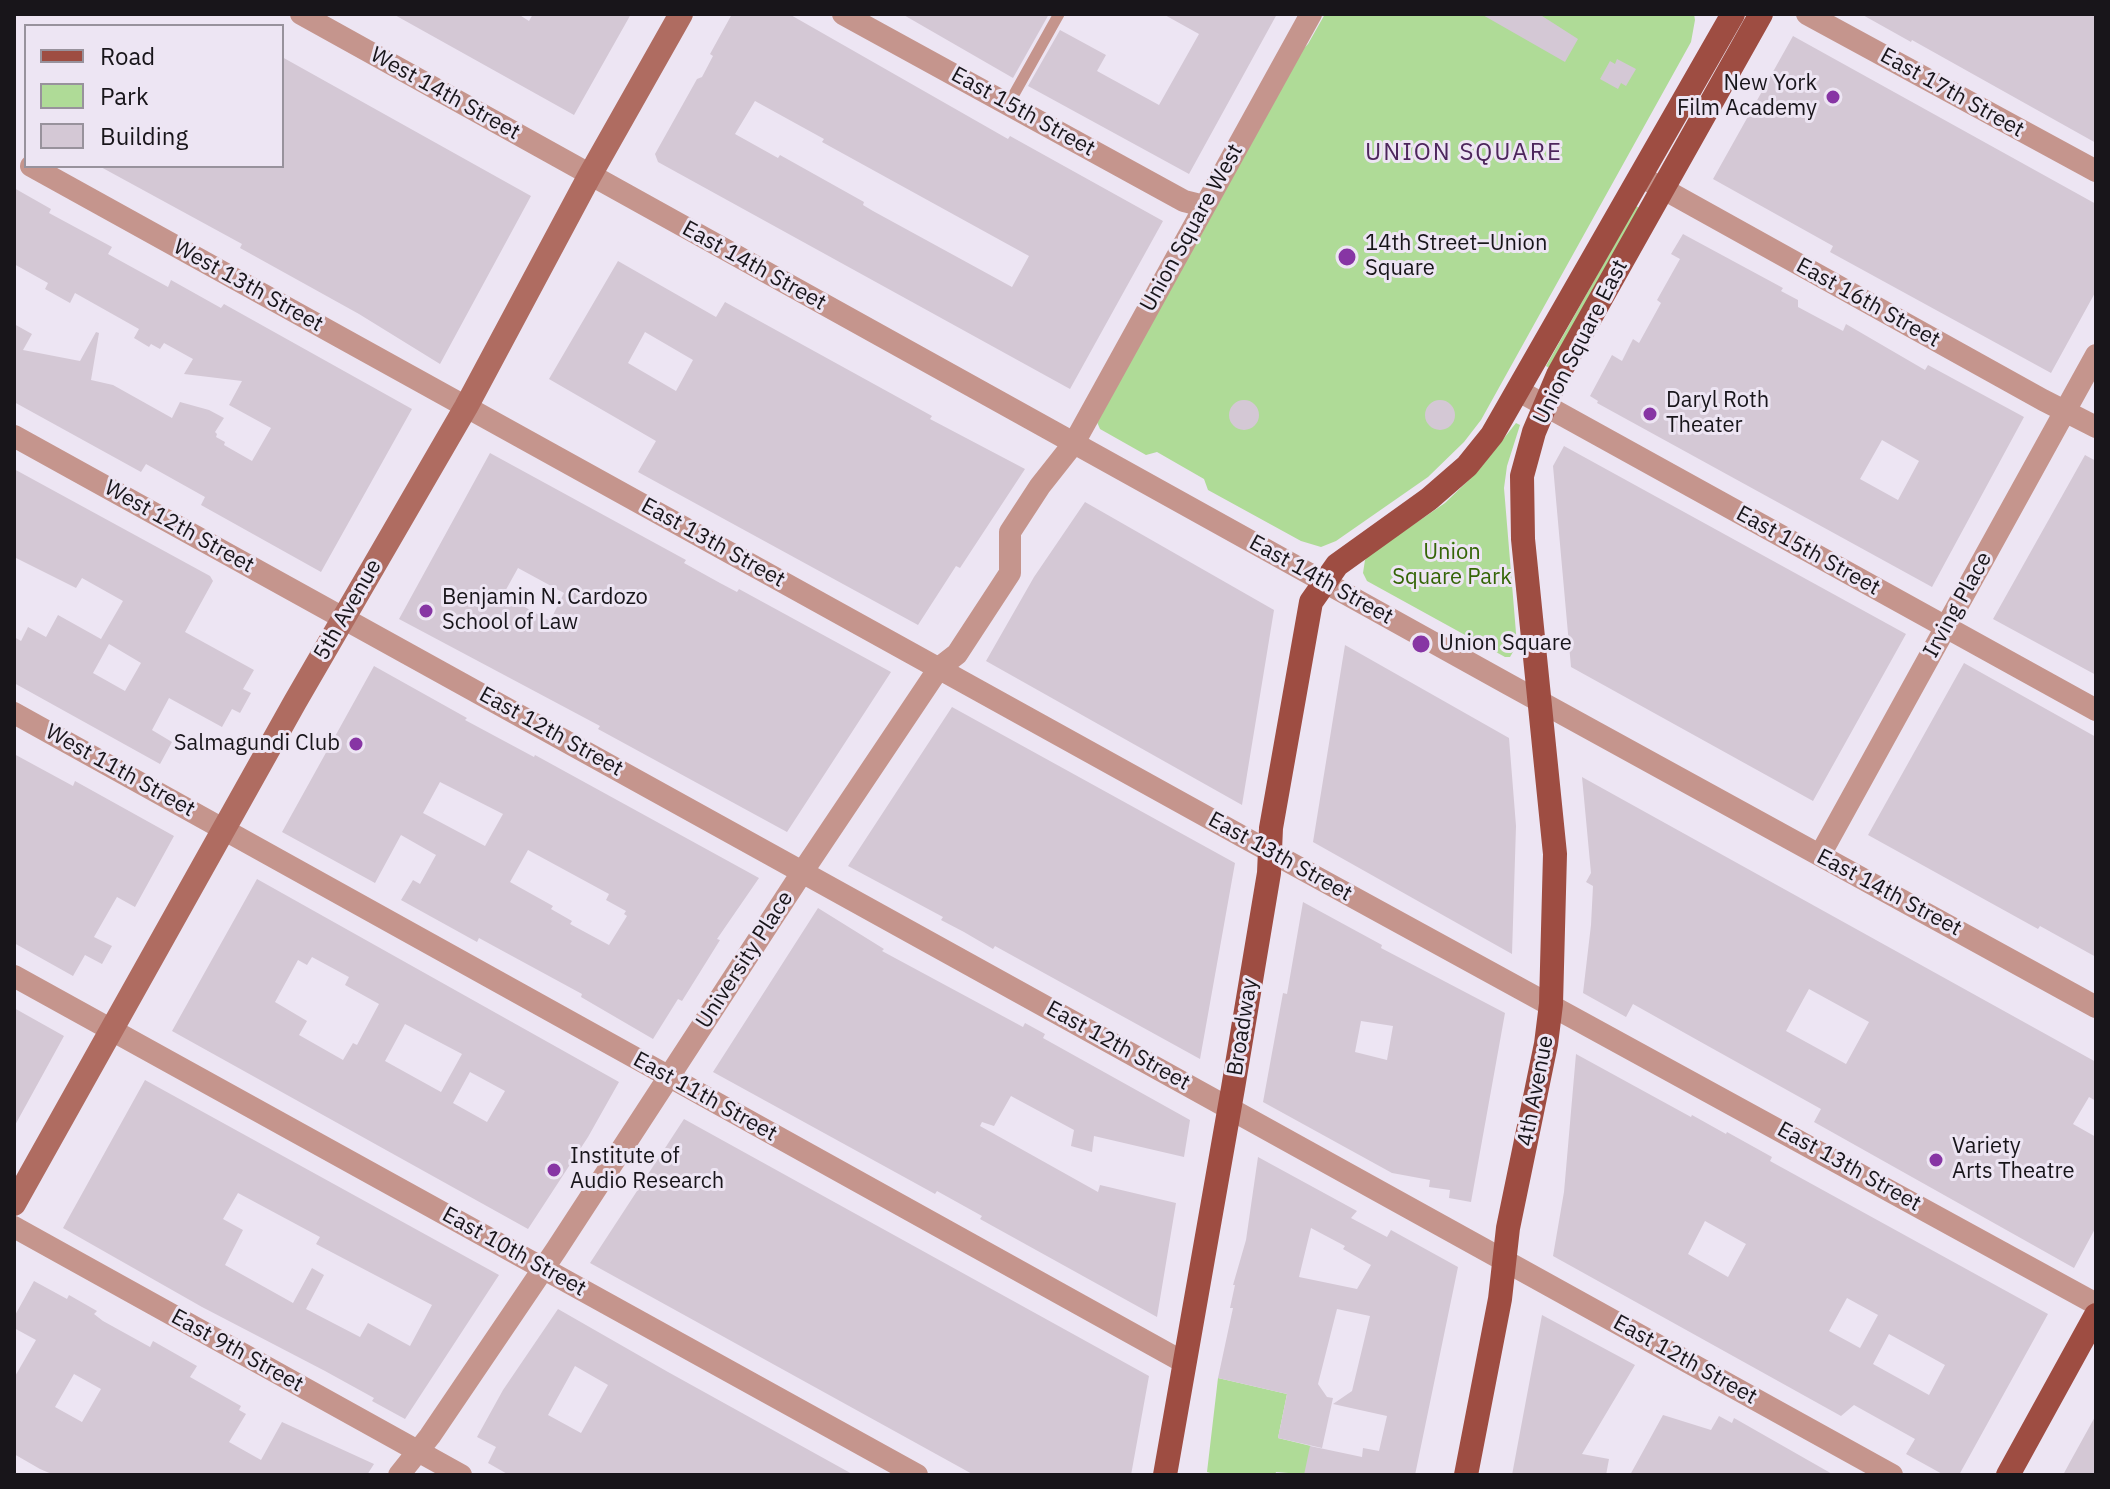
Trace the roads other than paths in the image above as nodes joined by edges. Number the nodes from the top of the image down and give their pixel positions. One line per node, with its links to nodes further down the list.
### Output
1 (301, 14): 12 (street, West 14th Street)
2 (681, 14): 12 (main road, 5th Avenue)
3 (843, 14): 9 (street, East 15th Street)
4 (1059, 14): 9 (lane)
5 (1311, 14): 15 (street, Union Square West)
6 (1733, 14): 13 (main road, Union Square East)
7 (1761, 14): 14 (main road, Union Square East)
8 (1807, 14): 11 (street, East 17th Street)
9 (1008, 105): 15 (street, East 15th Street)
10 (33, 168): 19 (street, West 13th Street)
11 (2096, 171)
12 (590, 175): 19 (main road, 5th Avenue); 23 (street, East 14th Street)
13 (1640, 176): 14 (street, East 16th Street); 17 (main road, Union Square East)
14 (1663, 189): 18 (main road, Union Square East); 20 (street, East 16th Street)
15 (1204, 206): 23 (street, Union Square West)
16 (2096, 355): 20 (street, Irving Place)
17 (1519, 391): 18 (street, East 15th Street); 24 (main road, Union Square East)
18 (1545, 405): 26 (street, East 15th Street); 28 (main road, Union Square East)
19 (466, 407): 25 (main road, 5th Avenue); 27 (street, East 13th Street)
20 (2065, 412): 21 (street, East 16th Street); 26 (street, Irving Place)
21 (2096, 427)
22 (14, 436): 25 (street, West 12th Street)
23 (1074, 443): 24 (street, East 14th Street); 27 (street, University Place)
24 (1324, 582): 28 (street, East 14th Street); 32 (main road, Broadway)
25 (343, 618): 31 (main road, 5th Avenue); 34 (street, East 12th Street)
26 (1946, 627): 29 (street, East 15th Street); 33 (street, Irving Place)
27 (939, 668): 32 (street, East 13th Street); 34 (street, University Place)
28 (1540, 702): 33 (street, East 14th Street); 36 (main road, 4th Avenue)
29 (2096, 710)
30 (14, 713): 31 (street, West 11th Street)
31 (226, 830): 38 (main road, 5th Avenue); 39 (street, East 11th Street)
32 (1270, 851): 36 (street, East 13th Street); 40 (main road, Broadway)
33 (1820, 855): 37 (street, East 14th Street)
34 (803, 871): 39 (street, University Place); 40 (street, East 12th Street)
35 (14, 976): 38 (street, East 10th Street)
36 (1551, 1004): 43 (main road, 4th Avenue); 45 (street, East 13th Street)
37 (2096, 1007)
38 (111, 1030): 41 (main road, 5th Avenue); 44 (street, East 10th Street)
39 (668, 1077): 44 (street, University Place); 47 (street, East 11th Street)
40 (1229, 1108): 43 (street, East 12th Street); 47 (main road, Broadway)
41 (14, 1204)
42 (14, 1227): 48 (street, East 9th Street)
43 (1505, 1260): 53 (main road, 4th Avenue); 54 (street, East 12th Street)
44 (543, 1269): 48 (street, University Place); 51 (street, East 10th Street)
45 (2096, 1304)
46 (2096, 1315): 55 (main road)
47 (1185, 1363): 52 (main road, Broadway)
48 (418, 1452): 49 (street, University Place); 50 (street, East 9th Street)
49 (399, 1475)
50 (461, 1475)
51 (917, 1475)
52 (1165, 1475)
53 (1466, 1475)
54 (1892, 1475)
55 (2008, 1475)

